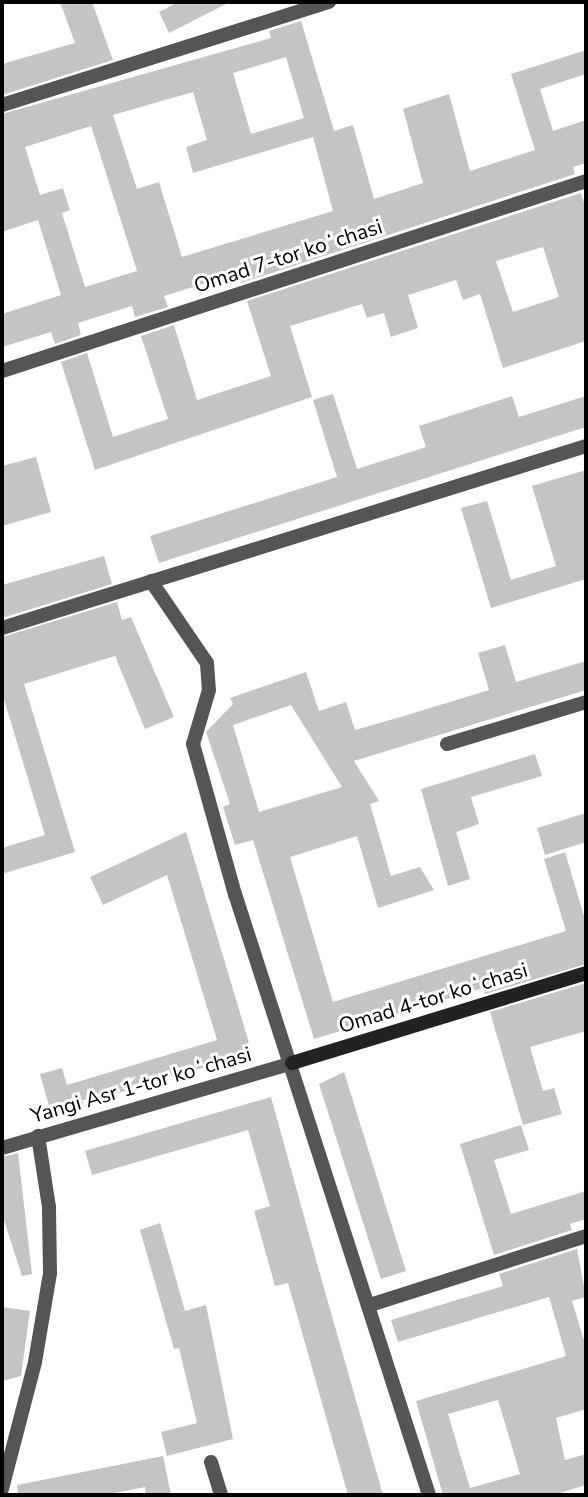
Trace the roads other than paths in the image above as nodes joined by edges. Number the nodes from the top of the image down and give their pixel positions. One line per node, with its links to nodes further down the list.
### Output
1 (328, 2): 2 (street)
2 (2, 105)
3 (586, 181): 4 (street, Omad 7-tor koʻchasi)
4 (2, 371)
5 (586, 446): 6 (street)
6 (151, 581): 7 (street); 11 (street)
7 (2, 628)
8 (586, 702): 9 (street)
9 (447, 744)
10 (586, 973): 11 (street, Omad 4-tor koʻchasi)
11 (292, 1063): 12 (street, Yangi Asr 1-tor koʻchasi); 15 (street)
12 (38, 1136): 13 (street, Yangi Asr 1-tor koʻchasi); 17 (street)
13 (2, 1148)
14 (586, 1236): 15 (street)
15 (370, 1305): 19 (street)
16 (211, 1462): 18 (street)
17 (2, 1489)
18 (221, 1495)
19 (429, 1495)

